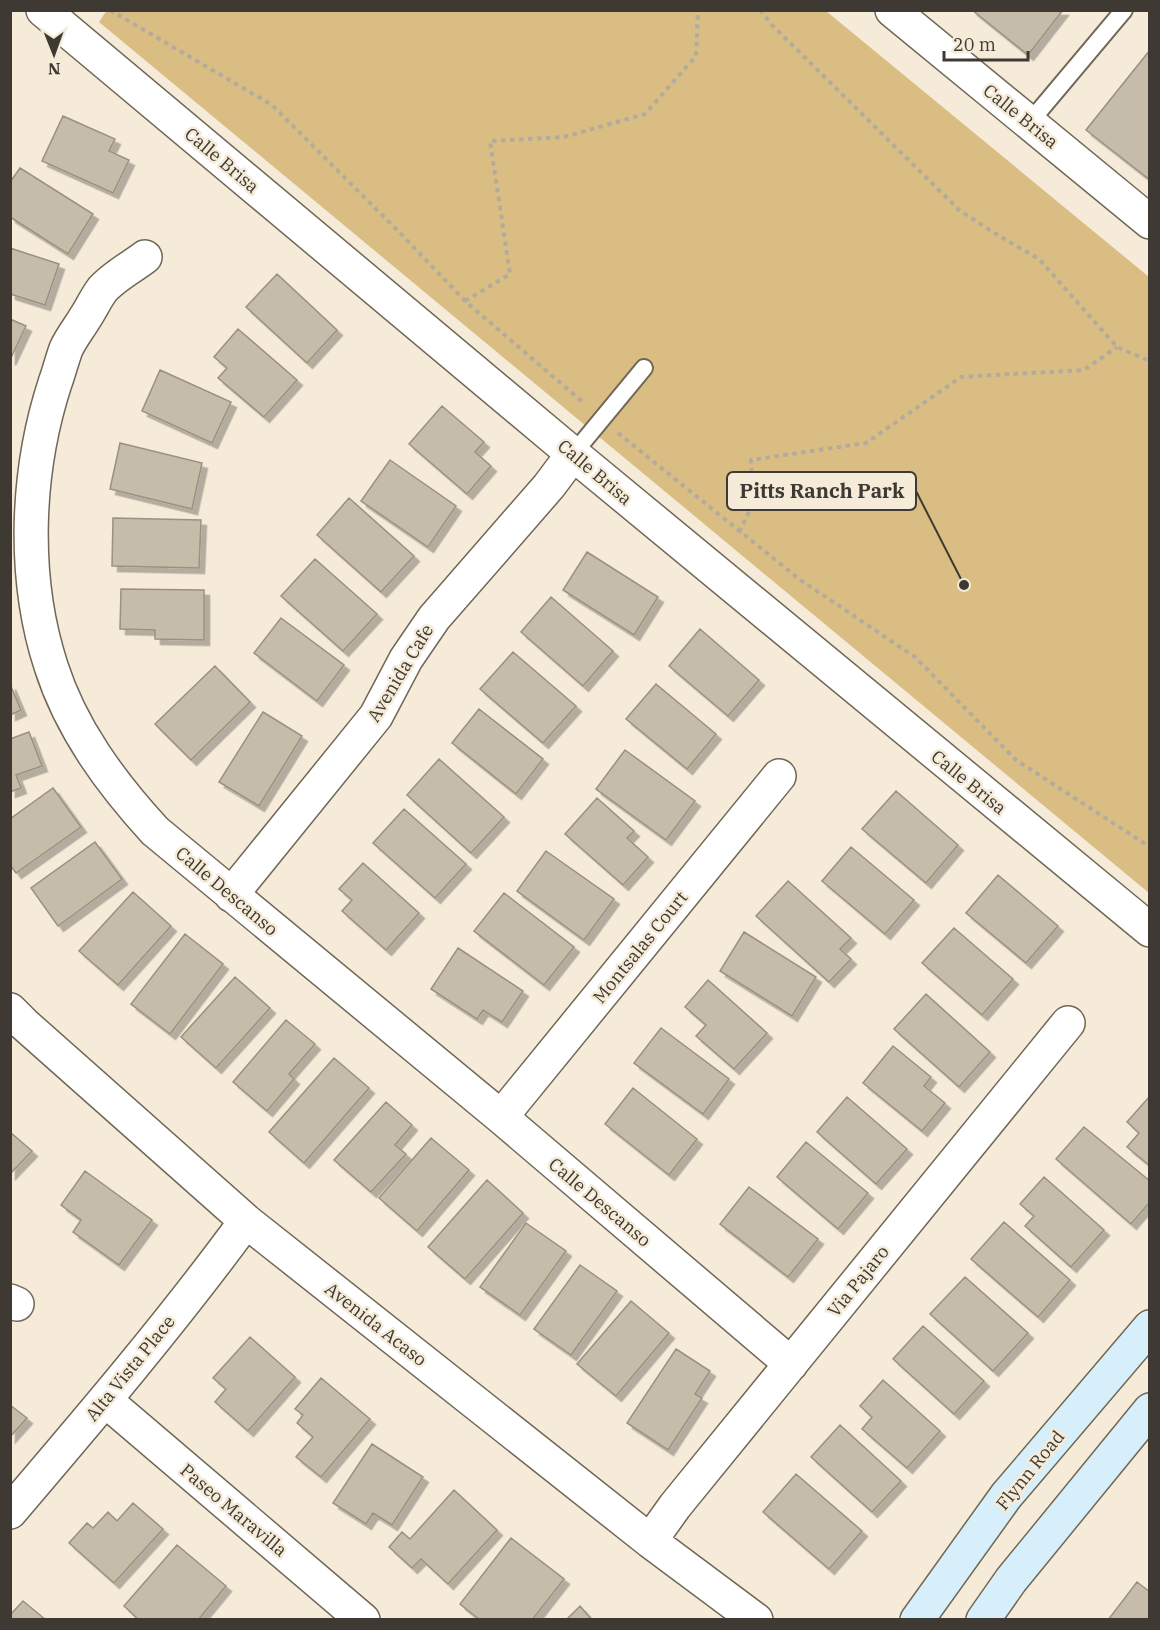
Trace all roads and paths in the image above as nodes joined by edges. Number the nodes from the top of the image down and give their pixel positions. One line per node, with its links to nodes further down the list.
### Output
1 (43, 10): 15 (street, Calle Brisa)
2 (110, 10): 10 (path)
3 (698, 10): 10 (path)
4 (760, 10): 11 (path)
5 (892, 10): 7 (street, Calle Brisa)
6 (1124, 10): 7 (lane)
7 (1029, 123): 8 (street, Calle Brisa)
8 (1149, 222)
9 (145, 256): 19 (street, Calle Descanso)
10 (465, 301): 14 (path)
11 (1118, 347): 12 (path); 16 (path)
12 (1149, 361)
13 (644, 368): 14 (lane)
14 (602, 420): 15 (lane); 16 (path)
15 (573, 454): 19 (street, Avenida Cafe); 20 (street, Calle Brisa)
16 (739, 532): 18 (path)
17 (779, 776): 23 (street, Montsalas Court)
18 (1149, 847)
19 (231, 895): 23 (street, Calle Descanso)
20 (1149, 930)
21 (10, 1010): 24 (street, Avenida Acaso)
22 (1068, 1023): 26 (street, Via Pajaro)
23 (501, 1117): 26 (street, Calle Descanso)
24 (246, 1221): 27 (street, Alta Vista Place); 30 (street, Avenida Acaso)
25 (1149, 1327): 33 (main road, Flynn Road)
26 (791, 1364): 30 (street, Via Pajaro)
27 (105, 1400): 29 (street, Alta Vista Place); 31 (street, Paseo Maravilla)
28 (1149, 1410): 34 (main road)
29 (10, 1512)
30 (650, 1541): 32 (street, Avenida Acaso)
31 (363, 1620)
32 (756, 1620)
33 (917, 1620)
34 (983, 1620)

